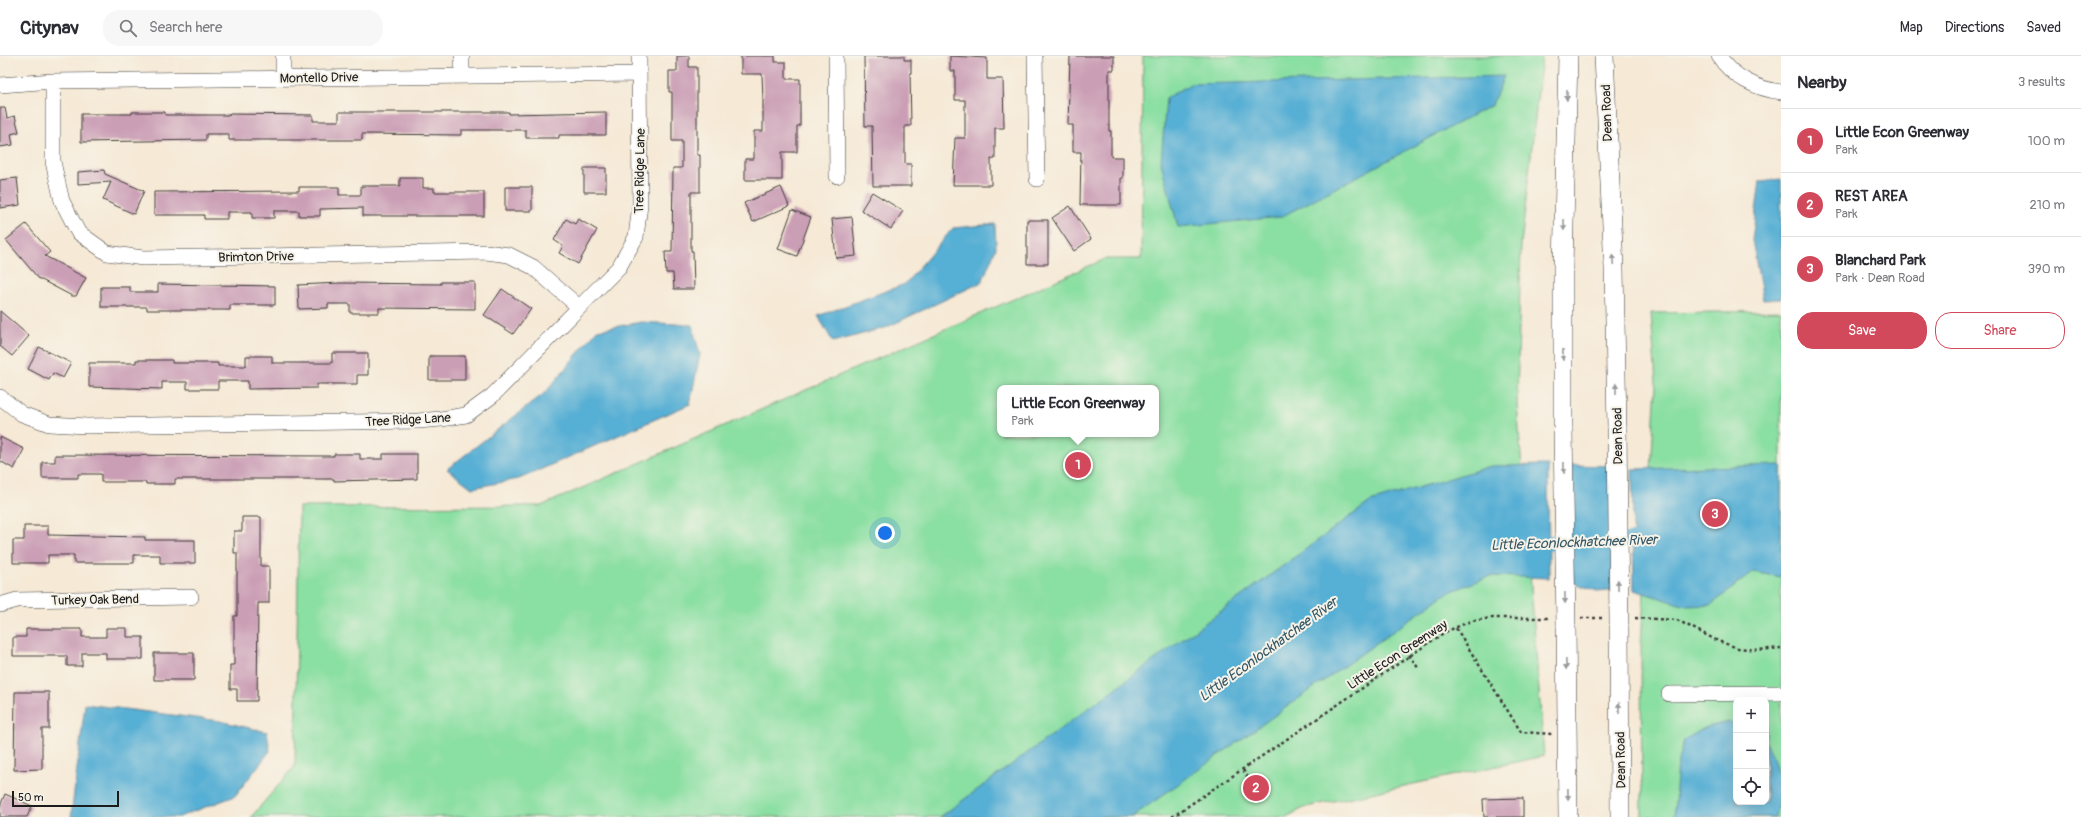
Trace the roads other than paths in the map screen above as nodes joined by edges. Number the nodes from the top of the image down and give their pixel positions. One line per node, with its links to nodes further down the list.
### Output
1 (283, 56): 11 (street)
2 (462, 56): 10 (street)
3 (639, 56): 9 (street, Tree Ridge Lane)
4 (836, 56): 15 (street)
5 (1035, 56): 16 (street)
6 (1568, 56): 23 (main road, one-way to 23, bridge)
7 (1604, 56): 24 (main road, Dean Road, one-way to 7, bridge)
8 (1719, 56): 14 (street)
9 (639, 74): 10 (street, Montello Drive); 17 (street, Tree Ridge Lane)
10 (462, 75): 11 (street, Montello Drive)
11 (282, 77): 12 (street, Montello Drive)
12 (53, 80): 13 (street, Montello Drive); 17 (street, Brimton Drive)
13 (0, 85)
14 (1781, 92)
15 (837, 176)
16 (1037, 179)
17 (579, 307): 18 (street, Tree Ridge Lane)
18 (0, 397)
19 (191, 597): 20 (street, Turkey Oak Bend)
20 (0, 605)
21 (1781, 693): 22 (street)
22 (1668, 694)
23 (1568, 817)
24 (1620, 817)

